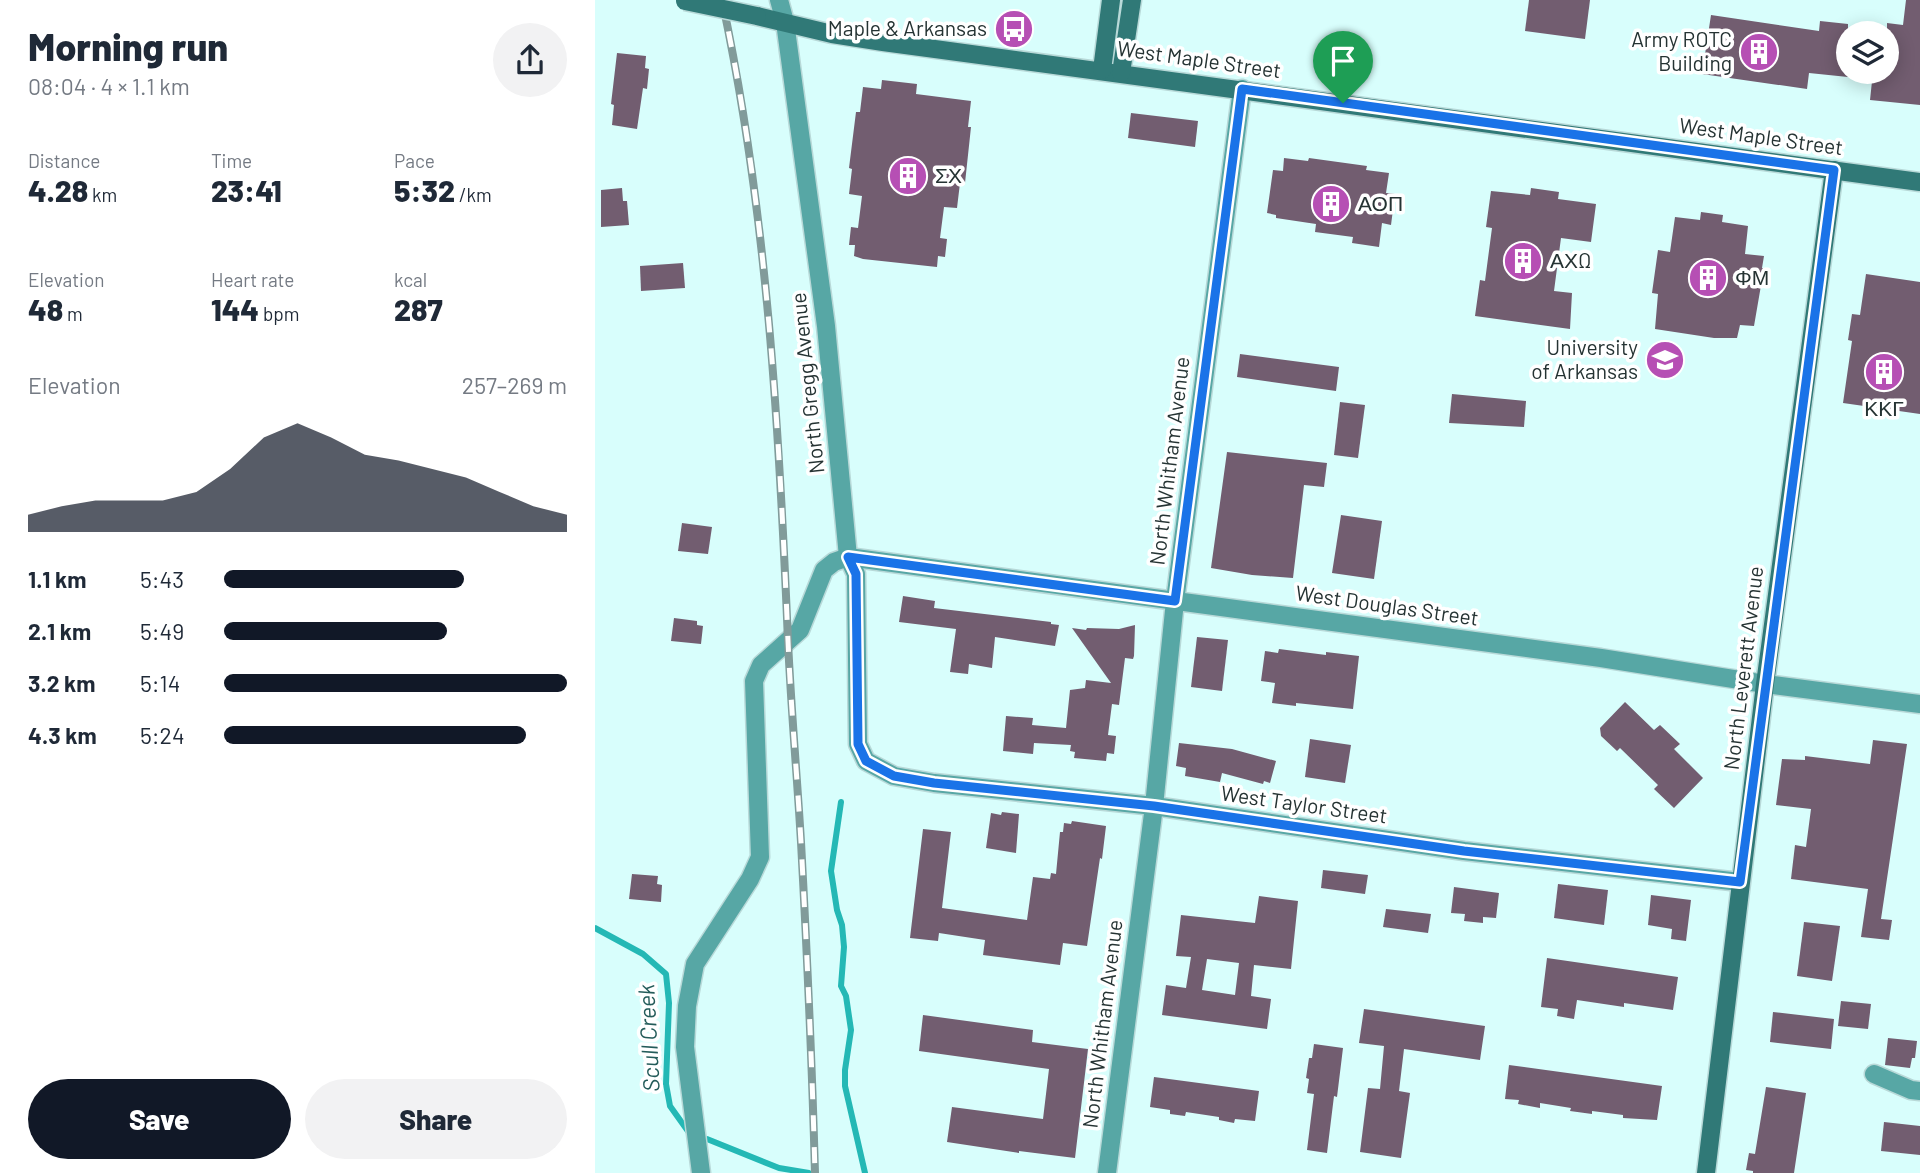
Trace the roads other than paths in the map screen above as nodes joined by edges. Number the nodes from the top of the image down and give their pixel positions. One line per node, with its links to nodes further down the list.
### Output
1 (779, 0): 5 (street, North Gregg Avenue)
2 (1111, 0): 6 (street)
3 (1132, 0): 7 (street)
4 (683, 1): 5 (street, West Maple Street, bridge)
5 (785, 22): 6 (street, West Maple Street); 11 (street, North Gregg Avenue)
6 (1101, 70): 7 (street, West Maple Street)
7 (1121, 73): 8 (street, West Maple Street)
8 (1242, 89): 9 (street, West Maple Street); 12 (street, North Whitham Avenue)
9 (1834, 170): 10 (street, West Maple Street); 13 (street, North Leverett Avenue)
10 (1920, 182)
11 (848, 557): 12 (street, West Douglas Street); 15 (street, North Gregg Avenue); 20 (street)
12 (1175, 601): 13 (street, West Douglas Street); 16 (street, North Whitham Avenue)
13 (1765, 684): 14 (street, West Douglas Street); 17 (street, North Leverett Avenue)
14 (1920, 704)
15 (866, 761): 16 (street, West Taylor Street)
16 (1154, 806): 17 (street, West Taylor Street); 21 (street, North Whitham Avenue)
17 (1740, 882): 22 (street, North Leverett Avenue)
18 (1874, 1074): 19 (street)
19 (1920, 1091)
20 (701, 1173)
21 (1107, 1173)
22 (1706, 1173)

